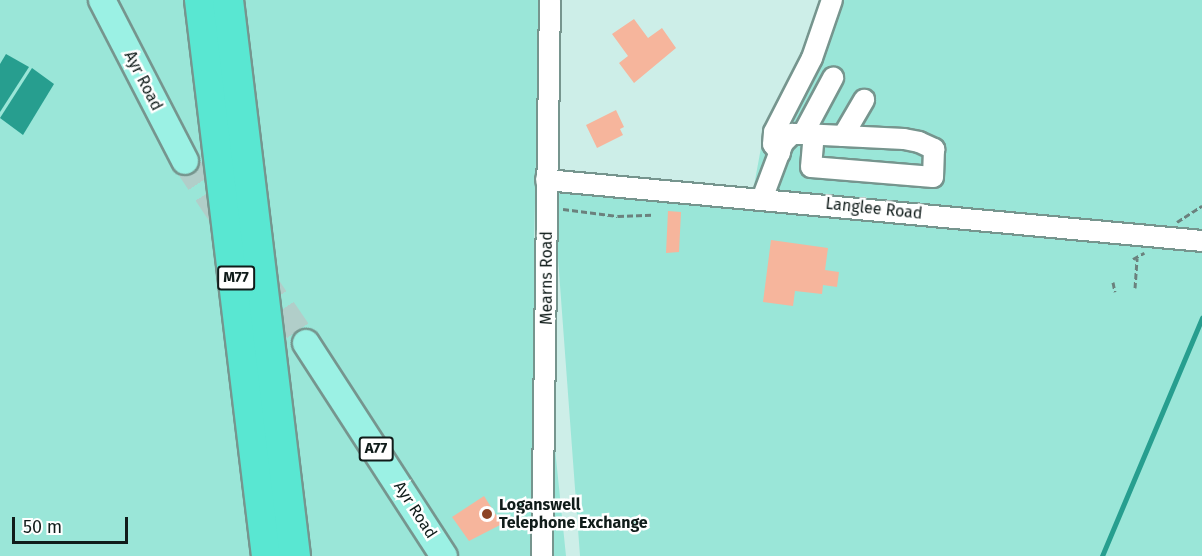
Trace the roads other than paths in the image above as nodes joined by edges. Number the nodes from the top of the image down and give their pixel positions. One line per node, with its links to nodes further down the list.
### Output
1 (102, 0): 11 (main road, Ayr Road)
2 (200, 0): 16 (highway, M77)
3 (228, 0): 17 (highway, M77)
4 (550, 0): 12 (street, Mearns Road)
5 (832, 0): 10 (street)
6 (833, 78): 8 (street)
7 (864, 100): 9 (street)
8 (808, 135): 9 (street); 9 (street); 10 (street)
9 (843, 136)
10 (780, 153): 13 (street)
11 (185, 161)
12 (546, 180): 13 (street, Langlee Road); 19 (street, Mearns Road)
13 (762, 199): 14 (street, Langlee Road)
14 (1202, 241)
15 (306, 343): 18 (main road, Ayr Road / A77)
16 (267, 556)
17 (295, 556)
18 (444, 556)
19 (542, 556)

